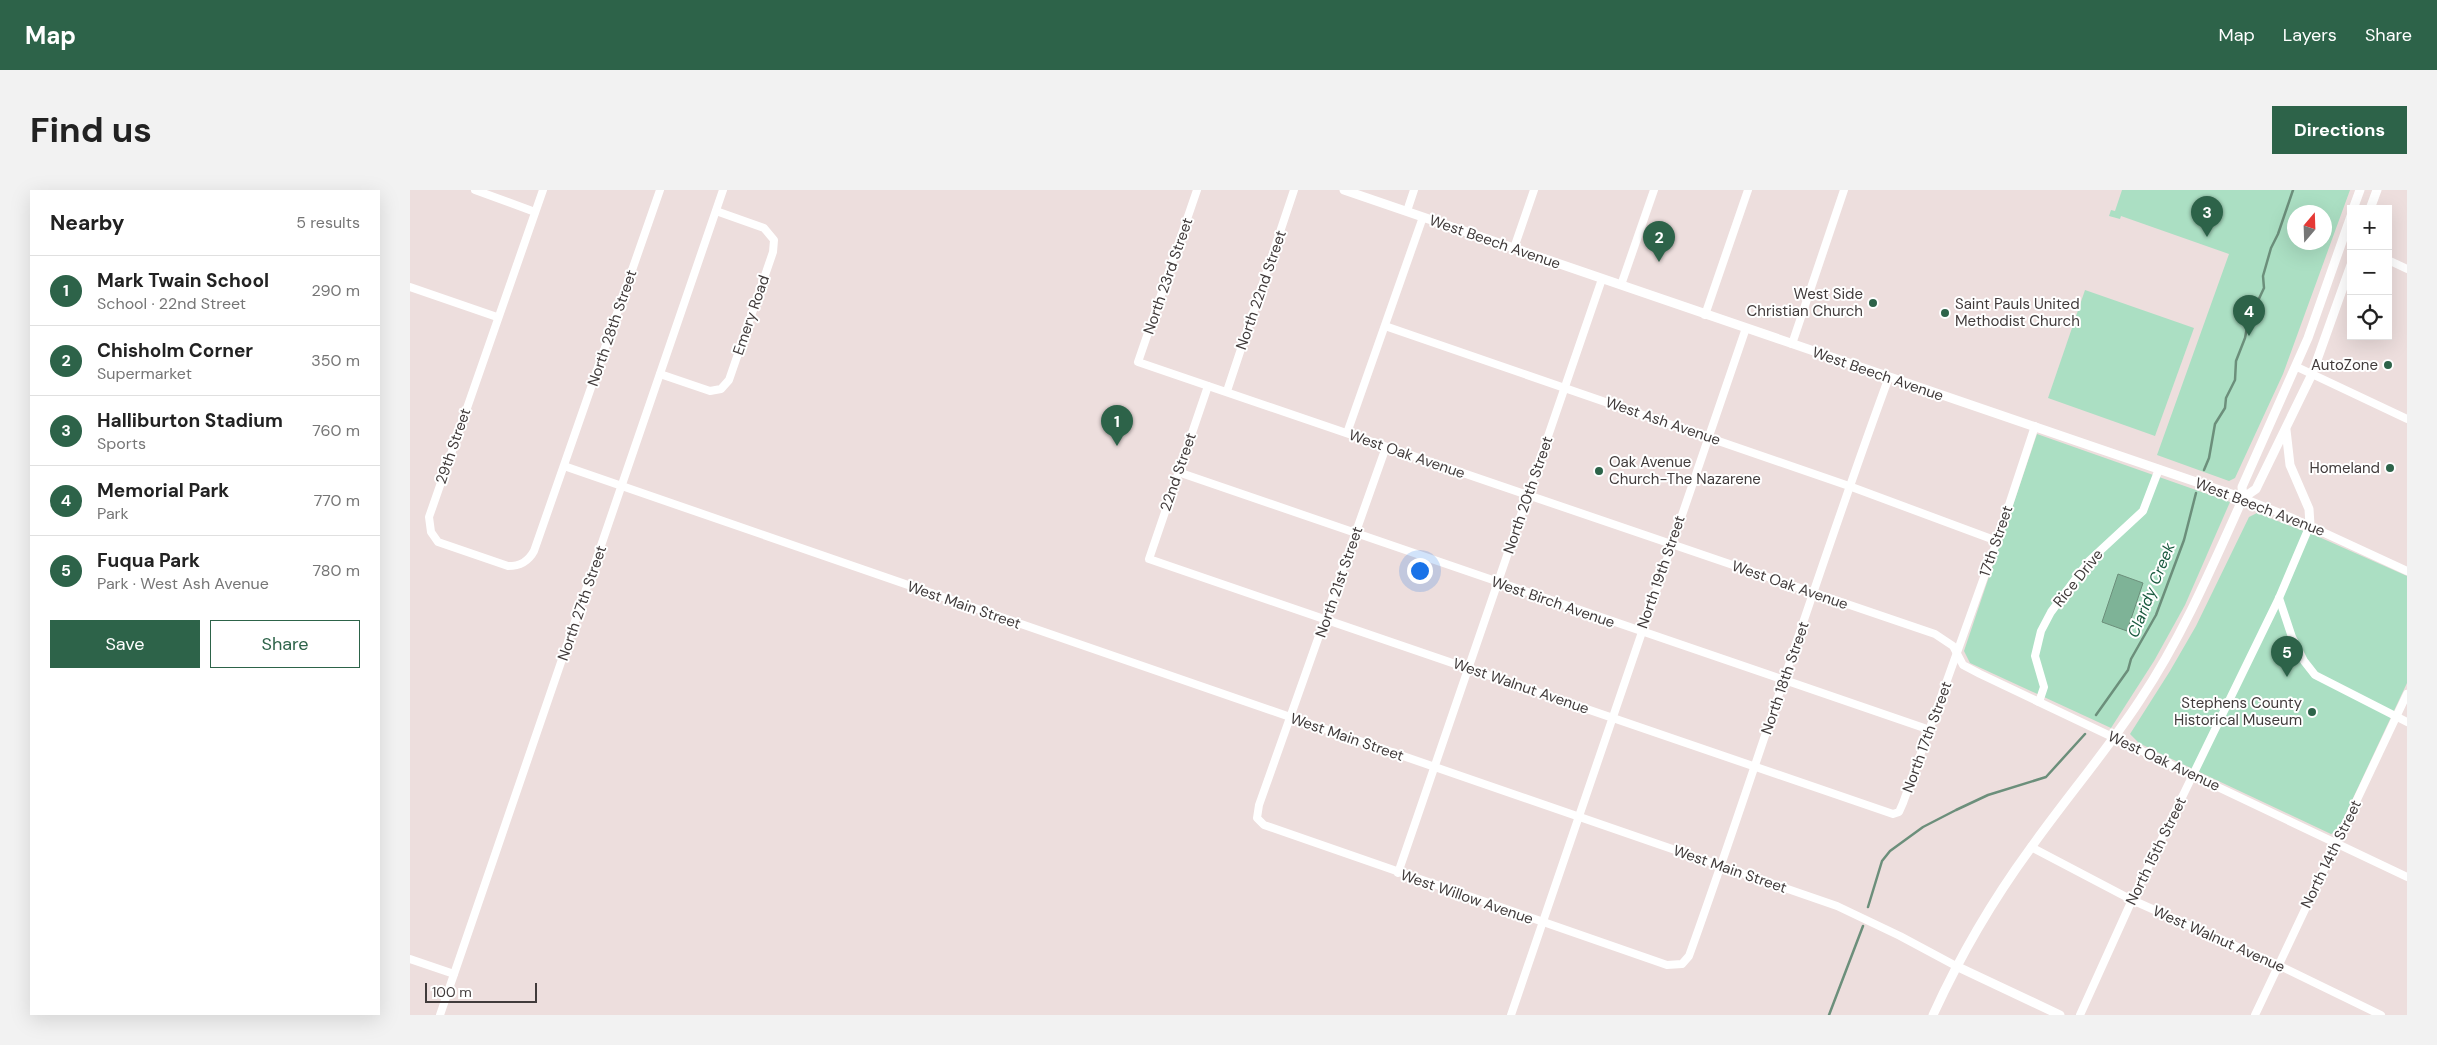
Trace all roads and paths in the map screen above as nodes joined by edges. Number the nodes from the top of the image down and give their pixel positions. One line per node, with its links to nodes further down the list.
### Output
1 (475, 190): 19 (street)
2 (543, 190): 19 (street, 29th Street)
3 (660, 190): 48 (street, North 28th Street)
4 (723, 190): 17 (street, North 27th Street)
5 (1197, 190): 34 (street, North 23rd Street)
6 (1294, 190): 41 (street, North 22nd Street)
7 (1344, 190): 18 (main road, West Beech Avenue)
8 (1414, 190): 18 (street)
9 (1534, 190): 22 (street)
10 (1654, 190): 27 (street)
11 (1748, 190): 29 (street)
12 (1844, 190): 33 (street)
13 (2360, 190): 15 (main road)
14 (2377, 190): 16 (main road)
15 (2354, 205)
16 (2371, 205)
17 (716, 211): 36 (street, North 27th Street); 36 (street, Emery Road)
18 (1407, 211): 20 (main road, West Beech Avenue)
19 (535, 212): 30 (street, 29th Street)
20 (1423, 217): 22 (main road, West Beech Avenue); 31 (street)
21 (2347, 241): 35 (main road)
22 (1514, 248): 26 (main road, West Beech Avenue)
23 (2392, 262): 24 (street)
24 (2407, 269)
25 (2347, 276): 37 (main road)
26 (1602, 279): 27 (main road, West Beech Avenue); 40 (street, North 20th Street)
27 (1621, 285): 29 (main road, West Beech Avenue)
28 (410, 287): 30 (street)
29 (1706, 314): 32 (main road, West Beech Avenue)
30 (497, 317): 59 (street, 29th Street)
31 (1385, 326): 40 (street, West Ash Avenue); 45 (street)
32 (1746, 328): 33 (main road, West Beech Avenue); 46 (street, North 19th Street)
33 (1792, 344): 38 (main road, West Beech Avenue)
34 (1138, 362): 39 (street, West Oak Avenue)
35 (2296, 367): 37 (street); 54 (main road)
36 (660, 374): 52 (street, North 27th Street)
37 (2312, 374): 42 (street); 44 (main road)
38 (1889, 377): 43 (main road, West Beech Avenue); 51 (street, North 18th Street)
39 (1208, 386): 41 (street, West Oak Avenue); 50 (street, 22nd Street)
40 (1565, 387): 46 (street, West Ash Avenue); 53 (street, North 20th Street)
41 (1227, 391): 45 (street, West Oak Avenue)
42 (2407, 419)
43 (2035, 426): 49 (main road, West Beech Avenue); 57 (street, 17th Street)
44 (2286, 430): 54 (main road); 55 (main road)
45 (1347, 433): 47 (street, West Oak Avenue)
46 (1708, 436): 51 (street, West Ash Avenue); 58 (street, North 19th Street)
47 (1386, 447): 53 (street, West Oak Avenue); 56 (street, North 21st Street)
48 (564, 466): 52 (street, West Main Street); 59 (street, North 28th Street)
49 (2159, 469): 54 (main road, West Beech Avenue); 71 (street, Rice Drive)
50 (1178, 472): 56 (street, West Birch Avenue); 60 (street, 22nd Street)
51 (1849, 486): 57 (street, West Ash Avenue); 63 (street, North 18th Street)
52 (622, 487): 74 (street, West Main Street); 95 (street, North 27th Street)
53 (1528, 495): 58 (street, West Oak Avenue); 62 (street, North 20th Street)
54 (2243, 498): 55 (street, West Beech Avenue); 77 (main road)
55 (2310, 526): 61 (street, West Beech Avenue); 64 (street, North 15th Street)
56 (1356, 534): 62 (street, West Birch Avenue); 65 (street, North 21st Street)
57 (1997, 541): 67 (street, 17th Street)
58 (1671, 543): 63 (street, West Oak Avenue); 66 (street, North 19th Street)
59 (470, 554)
60 (1149, 559): 65 (street, West Walnut Avenue)
61 (2407, 571)
62 (1498, 583): 66 (street, West Birch Avenue); 68 (street, North 20th Street)
63 (1814, 593): 67 (street, West Oak Avenue); 69 (street, North 18th Street)
64 (2279, 598): 73 (street); 80 (street, North 15th Street)
65 (1326, 619): 68 (street, West Walnut Avenue); 74 (street, North 21st Street)
66 (1641, 632): 69 (street, West Birch Avenue); 72 (street, North 19th Street)
67 (1956, 656): 71 (street, West Oak Avenue); 76 (street, North 17th Street)
68 (1469, 669): 72 (street, West Walnut Avenue); 79 (street, North 20th Street)
69 (1784, 680): 76 (street, West Birch Avenue); 78 (street, North 18th Street)
70 (2407, 694): 73 (street, North 14th Street)
71 (2039, 702): 77 (street, West Oak Avenue)
72 (1612, 716): 78 (street, West Walnut Avenue); 82 (street, North 19th Street)
73 (2396, 717): 75 (street); 84 (street, North 14th Street)
74 (1291, 718): 79 (street, West Main Street); 83 (street, North 21st Street)
75 (2407, 722)
76 (1930, 730): 81 (street, North 17th Street)
77 (2115, 738): 80 (street, West Oak Avenue); 85 (main road)
78 (1755, 766): 81 (street, West Walnut Avenue); 86 (street, North 18th Street)
79 (1434, 768): 82 (street, West Main Street); 87 (street, North 20th Street)
80 (2194, 775): 84 (street, West Oak Avenue); 89 (street, North 15th Street)
81 (1893, 814)
82 (1578, 817): 86 (street, West Main Street); 90 (street, North 19th Street)
83 (1257, 818): 87 (street, West Willow Avenue)
84 (2336, 844): 88 (street, West Oak Avenue); 93 (street, North 14th Street)
85 (2031, 847): 89 (street, West Walnut Avenue); 94 (main road)
86 (1721, 866): 92 (street, North 18th Street); 94 (street, West Main Street)
87 (1398, 873): 90 (street, West Willow Avenue)
88 (2407, 877)
89 (2132, 900): 93 (street, West Walnut Avenue); 100 (street, North 15th Street)
90 (1542, 923): 92 (street, West Willow Avenue); 97 (street, North 19th Street)
91 (410, 959): 95 (street)
92 (1682, 964)
93 (2278, 965): 101 (street, North 14th Street); 102 (street, West Walnut Avenue)
94 (1956, 966): 98 (main road); 99 (main road, West Main Street)
95 (454, 974): 96 (street, North 27th Street)
96 (440, 1015)
97 (1511, 1015)
98 (1933, 1015)
99 (2060, 1015)
100 (2080, 1015)
101 (2255, 1015)
102 (2381, 1015)

